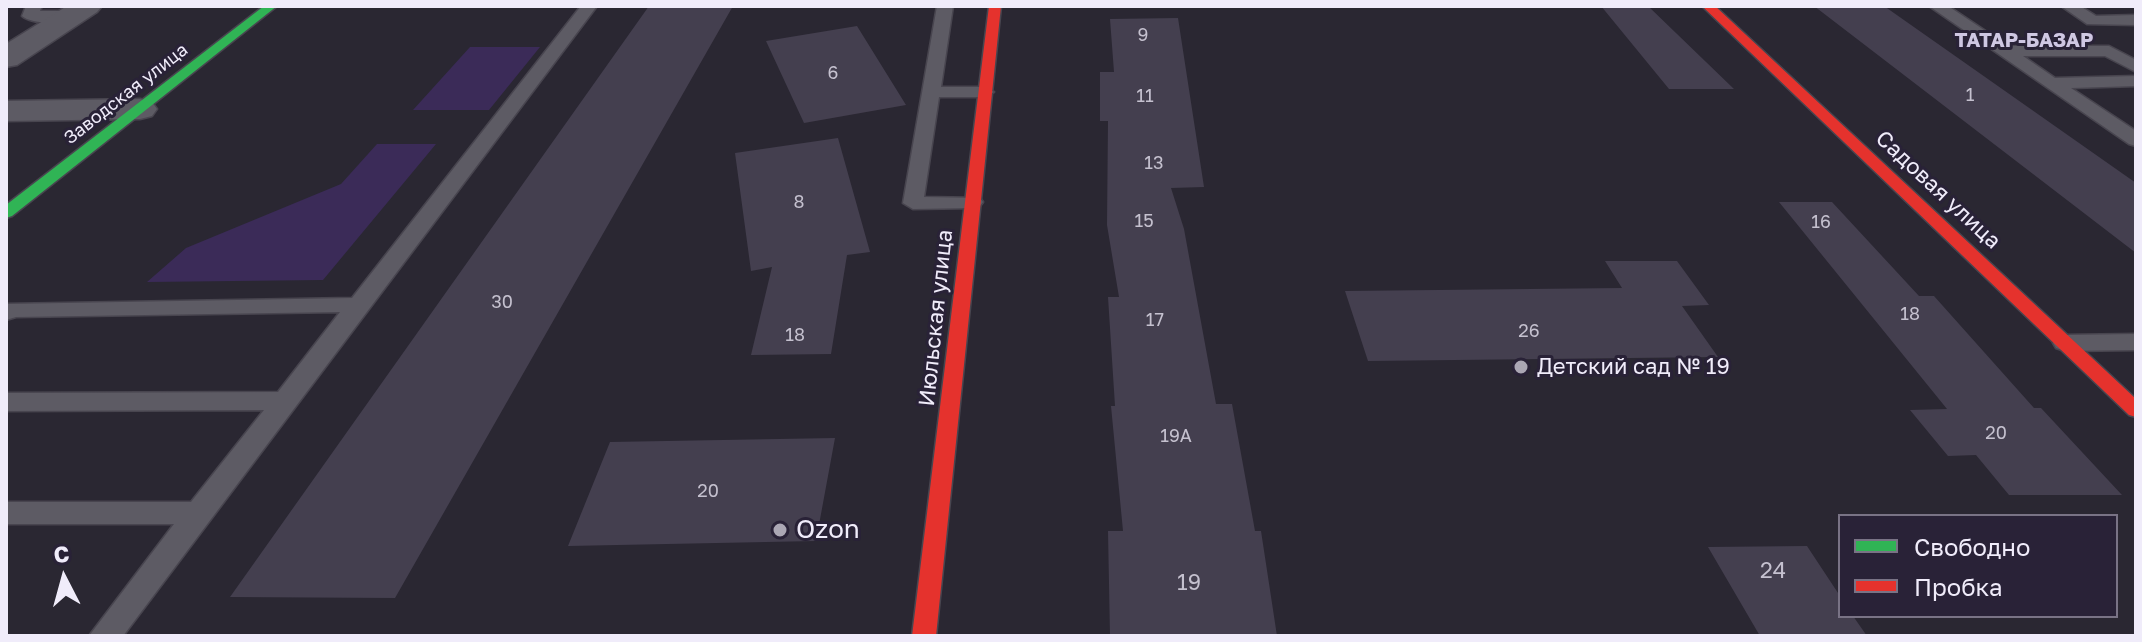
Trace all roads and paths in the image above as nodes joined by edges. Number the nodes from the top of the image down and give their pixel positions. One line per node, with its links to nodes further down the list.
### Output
1 (34, 6): 9 (lane)
2 (271, 6): 18 (street, Заводская улица)
3 (589, 6): 23 (lane)
4 (945, 6): 16 (lane)
5 (995, 6): 17 (street, Июльская улица)
6 (1708, 6): 26 (street, Садовая улица)
7 (1937, 6): 11 (lane)
8 (2069, 6): 10 (lane)
9 (79, 11): 12 (street)
10 (2136, 20)
11 (2004, 51): 13 (lane); 15 (lane)
12 (6, 58)
13 (2136, 67)
14 (2136, 81): 15 (lane)
15 (2051, 83): 20 (lane)
16 (931, 92): 17 (lane); 21 (lane)
17 (985, 92): 21 (street, Июльская улица)
18 (140, 109): 19 (street); 22 (street, Заводская улица)
19 (6, 111)
20 (2136, 140)
21 (973, 202): 33 (street, Июльская улица)
22 (6, 213)
23 (359, 305): 24 (lane); 27 (lane)
24 (6, 313)
25 (2136, 342): 26 (lane)
26 (2065, 343): 29 (street, Садовая улица)
27 (286, 401): 28 (lane); 31 (lane)
28 (6, 402)
29 (2136, 410)
30 (6, 513): 31 (lane)
31 (200, 513): 32 (lane)
32 (105, 636)
33 (924, 636)

